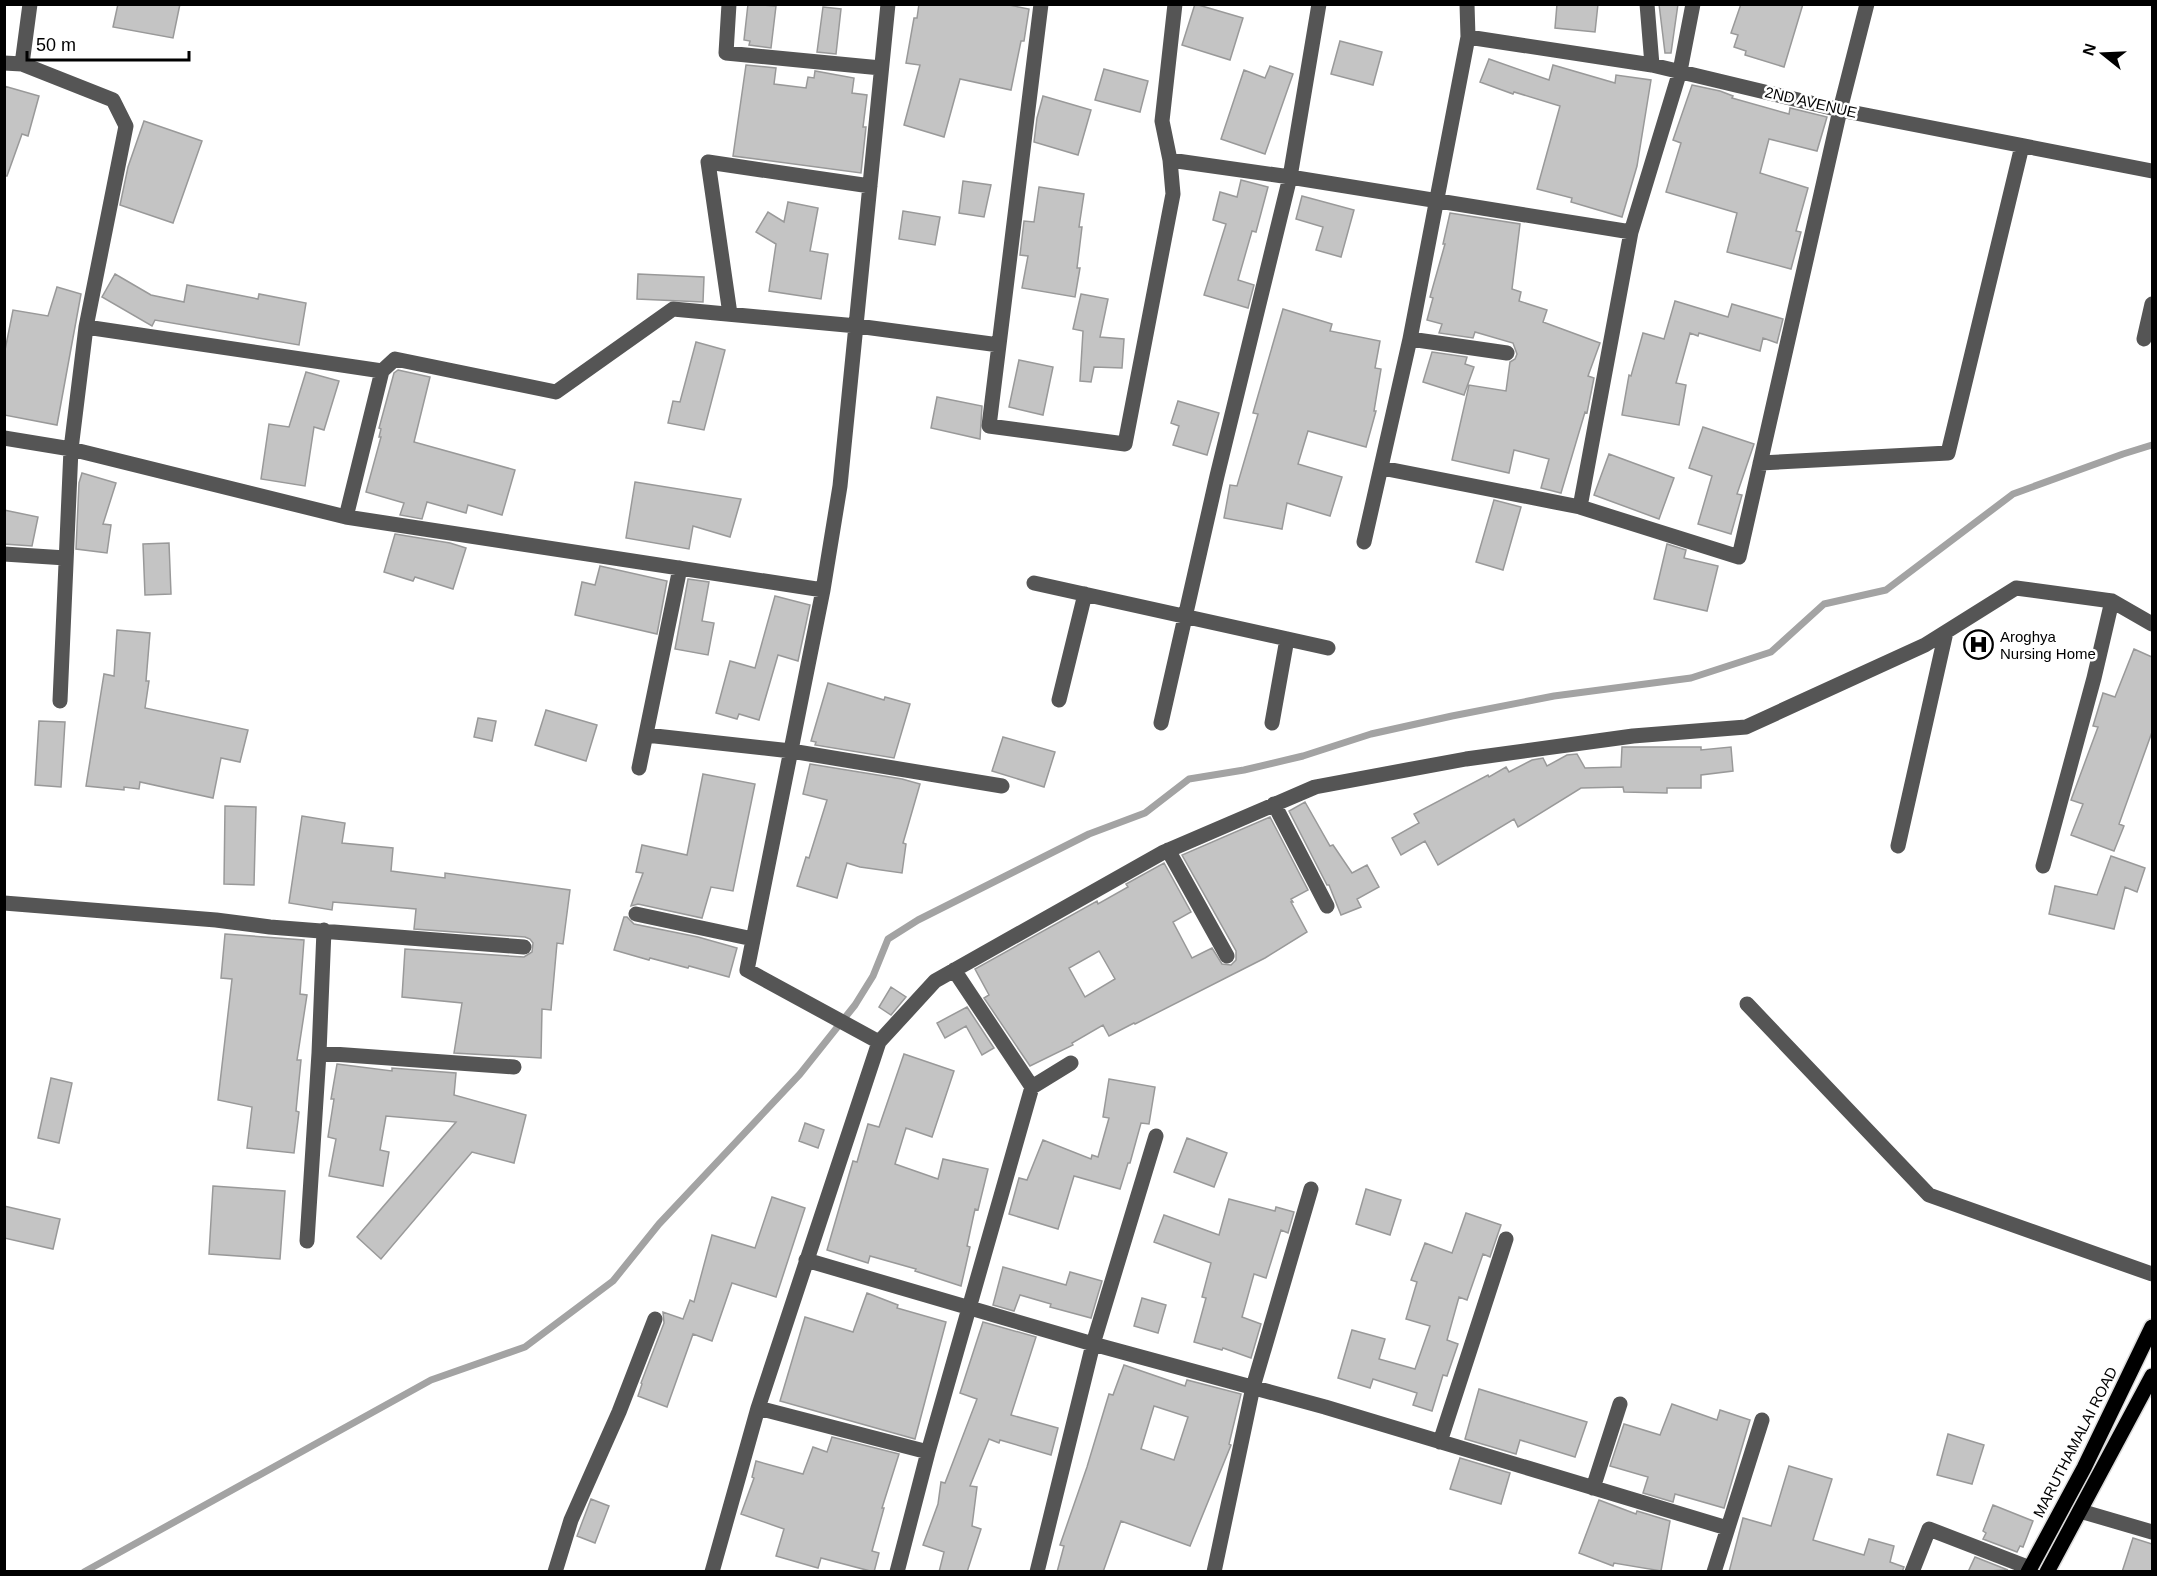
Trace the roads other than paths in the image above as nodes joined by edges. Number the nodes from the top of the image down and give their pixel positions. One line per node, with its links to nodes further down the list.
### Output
1 (30, 4): 13 (street)
2 (729, 4): 15 (street)
3 (888, 4): 15 (street)
4 (1041, 4): 31 (street)
5 (1176, 4): 19 (street)
6 (1319, 4): 21 (street)
7 (1467, 4): 11 (street)
8 (1647, 4): 14 (street)
9 (1694, 4): 16 (street)
10 (1867, 4): 17 (street)
11 (1468, 37): 14 (street, 2ND AVENUE); 23 (street)
12 (4, 63): 13 (street)
13 (22, 64): 28 (street)
14 (1652, 65): 16 (street, 2ND AVENUE)
15 (881, 68): 22 (street)
16 (1680, 71): 17 (street, 2ND AVENUE); 24 (street)
17 (1840, 110): 18 (street, 2ND AVENUE); 36 (street)
18 (2022, 146): 20 (street, 2ND AVENUE); 36 (street)
19 (1170, 160): 21 (street); 31 (street)
20 (2152, 171)
21 (1290, 177): 23 (street); 48 (street)
22 (870, 186): 26 (street); 27 (street)
23 (1436, 201): 24 (street); 29 (street)
24 (1631, 232): 38 (street)
25 (2152, 304): 30 (street)
26 (730, 314): 27 (street); 33 (street)
27 (857, 326): 31 (street); 45 (street)
28 (86, 327): 33 (street); 35 (street)
29 (1410, 339): 32 (street); 37 (street)
30 (2144, 339)
31 (999, 345)
32 (1507, 353)
33 (382, 370): 39 (street)
34 (4, 438): 35 (street)
35 (71, 449): 39 (street); 42 (street)
36 (1760, 463): 38 (street)
37 (1382, 468): 38 (street); 40 (street)
38 (1580, 507)
39 (346, 517): 43 (street)
40 (1364, 542)
41 (4, 554): 42 (street)
42 (66, 558): 54 (street)
43 (680, 568): 45 (street); 57 (street)
44 (1034, 582): 46 (street)
45 (823, 590): 58 (street)
46 (1085, 594): 48 (street); 53 (street)
47 (2112, 601): 49 (street); 50 (street); 64 (street)
48 (1185, 617): 51 (street); 55 (street)
49 (2152, 624)
50 (1946, 632): 61 (street); 62 (street)
51 (1287, 639): 52 (street); 56 (street)
52 (1328, 648)
53 (1059, 700)
54 (60, 701)
55 (1161, 723)
56 (1272, 723)
57 (646, 735): 58 (street); 59 (street)
58 (791, 751): 60 (street); 69 (street)
59 (639, 768)
60 (1002, 786)
61 (1274, 804): 63 (street); 66 (street)
62 (1898, 846)
63 (1168, 850): 71 (street); 72 (street)
64 (2043, 866)
65 (4, 903): 68 (street)
66 (1327, 906)
67 (636, 914): 69 (street)
68 (324, 930): 70 (street); 75 (street)
69 (753, 939): 74 (street)
70 (524, 947)
71 (1227, 956)
72 (954, 970): 74 (street); 78 (street)
73 (1747, 1004): 84 (street)
74 (879, 1042): 83 (street)
75 (320, 1053): 77 (street); 82 (street)
76 (1071, 1063): 78 (street)
77 (514, 1067)
78 (1032, 1087): 85 (street)
79 (1156, 1136): 88 (street)
80 (1311, 1190): 90 (street)
81 (1506, 1239): 94 (street)
82 (307, 1241)
83 (806, 1260): 85 (street); 92 (street)
84 (2152, 1274)
85 (970, 1308): 88 (street); 95 (street)
86 (655, 1319): 101 (street)
87 (2152, 1328): 100 (main road, MARUTHAMALAI ROAD)
88 (1093, 1344): 90 (street); 104 (street)
89 (2152, 1376): 97 (main road)
90 (1253, 1387): 94 (street); 105 (street)
91 (1620, 1404): 96 (street)
92 (758, 1408): 95 (street); 102 (street)
93 (1762, 1420): 98 (street)
94 (1440, 1442): 96 (street)
95 (928, 1452): 103 (street)
96 (1593, 1488): 98 (street)
97 (2080, 1511): 99 (street); 108 (main road)
98 (1727, 1528): 106 (street)
99 (2152, 1532)
100 (2029, 1570): 107 (street)
101 (555, 1572)
102 (712, 1572)
103 (897, 1572)
104 (1037, 1572)
105 (1214, 1572)
106 (1714, 1572)
107 (1912, 1572)
108 (2048, 1572)

